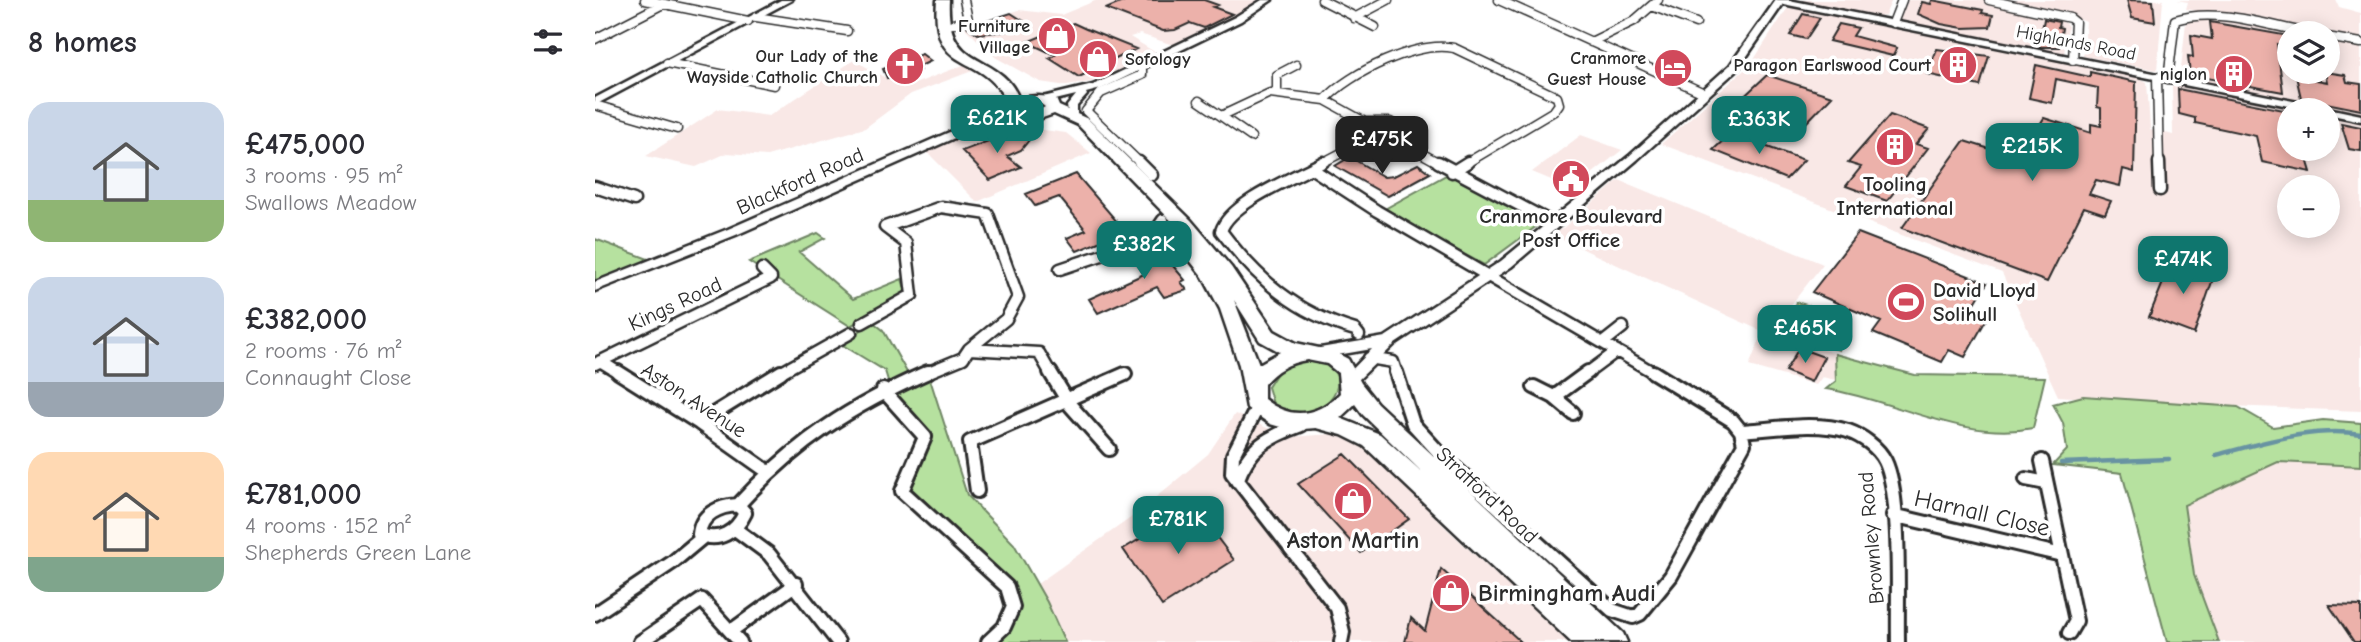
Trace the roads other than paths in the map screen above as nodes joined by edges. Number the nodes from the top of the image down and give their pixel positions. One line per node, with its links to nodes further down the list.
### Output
1 (645, 0): 13 (street)
2 (788, 0): 16 (street)
3 (943, 0): 19 (highway)
4 (964, 0): 19 (street)
5 (1268, 0): 31 (street)
6 (1322, 0): 15 (street)
7 (1388, 0): 15 (street)
8 (1499, 0): 26 (street)
9 (1642, 0): 14 (street)
10 (1780, 0): 18 (street, Highlands Road); 37 (street)
11 (1902, 0): 18 (street)
12 (1989, 0): 28 (street)
13 (663, 4): 16 (street); 22 (street)
14 (1654, 4): 17 (street); 26 (street)
15 (1354, 18): 20 (street)
16 (752, 19): 23 (street); 29 (street)
17 (1696, 23)
18 (1893, 23): 28 (street, Highlands Road)
19 (945, 27): 42 (highway); 44 (highway)
20 (1375, 27)
21 (2277, 28): 33 (street)
22 (599, 34): 24 (street)
23 (838, 37)
24 (595, 39)
25 (2340, 39): 27 (street)
26 (1591, 43): 37 (street)
27 (2361, 43)
28 (2073, 60): 32 (street, Highlands Road)
29 (667, 63): 34 (street); 43 (street)
30 (1296, 65): 36 (street)
31 (1142, 66): 35 (street); 56 (street)
32 (2157, 77): 33 (street, Highlands Road); 58 (street)
33 (2168, 79): 41 (street, Highlands Road)
34 (774, 85)
35 (1095, 88): 38 (street); 42 (street)
36 (1277, 93): 39 (street); 46 (street)
37 (1704, 93): 61 (street)
38 (1082, 94): 42 (street); 48 (street)
39 (1325, 100): 49 (street); 55 (street)
40 (1199, 101): 46 (street)
41 (2277, 101)
42 (1045, 102): 44 (highway); 48 (highway)
43 (595, 103): 50 (street)
44 (1019, 114): 48 (highway); 69 (street, Blackford Road)
45 (2340, 114): 47 (street, Highlands Road)
46 (1221, 116): 52 (street)
47 (2361, 118)
48 (1072, 122): 60 (highway); 67 (highway)
49 (1361, 122): 51 (street); 53 (street)
50 (676, 130)
51 (1381, 132): 53 (street); 54 (street)
52 (1251, 137)
53 (1400, 144): 55 (street)
54 (1314, 170): 64 (street); 68 (street)
55 (1452, 172): 61 (street)
56 (1152, 175)
57 (595, 187): 59 (street)
58 (2159, 190)
59 (634, 200)
60 (1163, 220): 62 (highway); 63 (street)
61 (1553, 223): 68 (street)
62 (1179, 236): 63 (street); 83 (highway)
63 (1150, 239): 65 (street)
64 (1244, 261): 67 (street); 75 (street)
65 (1059, 269)
66 (762, 270): 80 (street, Kings Road)
67 (1225, 271): 75 (highway)
68 (1490, 276): 74 (street); 76 (street)
69 (595, 287)
70 (862, 323): 77 (street)
71 (1623, 327): 76 (street)
72 (851, 333): 91 (street)
73 (1359, 335): 75 (street)
74 (1389, 340): 75 (street); 79 (street)
75 (1324, 342): 82 (highway); 83 (highway)
76 (1604, 342): 78 (street)
77 (969, 349): 85 (street); 87 (street)
78 (1616, 351): 86 (street); 92 (street)
79 (1369, 358): 82 (street); 92 (street, Stratford Road)
80 (598, 363): 91 (street, Aston Avenue)
81 (1125, 374): 87 (street)
82 (1352, 382): 90 (highway); 114 (highway, Stratford Road)
83 (1254, 383): 88 (highway)
84 (1534, 387): 86 (street)
85 (883, 390): 95 (street); 111 (street)
86 (1554, 397): 89 (street)
87 (1067, 399): 93 (street); 99 (street)
88 (1258, 406): 90 (highway); 97 (street)
89 (1573, 413)
90 (1312, 421): 97 (street); 113 (highway, Stratford Road)
91 (699, 423): 95 (street, Aston Avenue)
92 (1741, 431): 101 (street, Brownley Road)
93 (1109, 449)
94 (2042, 461): 98 (street, Harnall Close)
95 (767, 471): 100 (street)
96 (2025, 479): 98 (street, Harnall Close)
97 (1237, 481): 112 (street)
98 (2046, 483): 104 (street, Harnall Close)
99 (977, 491)
100 (739, 505): 102 (street); 103 (street)
101 (1893, 516): 104 (street, Harnall Close); 115 (street, Brownley Road)
102 (735, 528): 103 (street); 105 (street)
103 (703, 537): 106 (street)
104 (2062, 555): 107 (street, Harnall Close)
105 (796, 584): 108 (street); 110 (street)
106 (595, 614)
107 (2069, 633)
108 (735, 637): 109 (street)
109 (640, 642)
110 (838, 642)
111 (988, 642)
112 (1341, 642)
113 (1589, 642)
114 (1614, 642)
115 (1898, 642)

